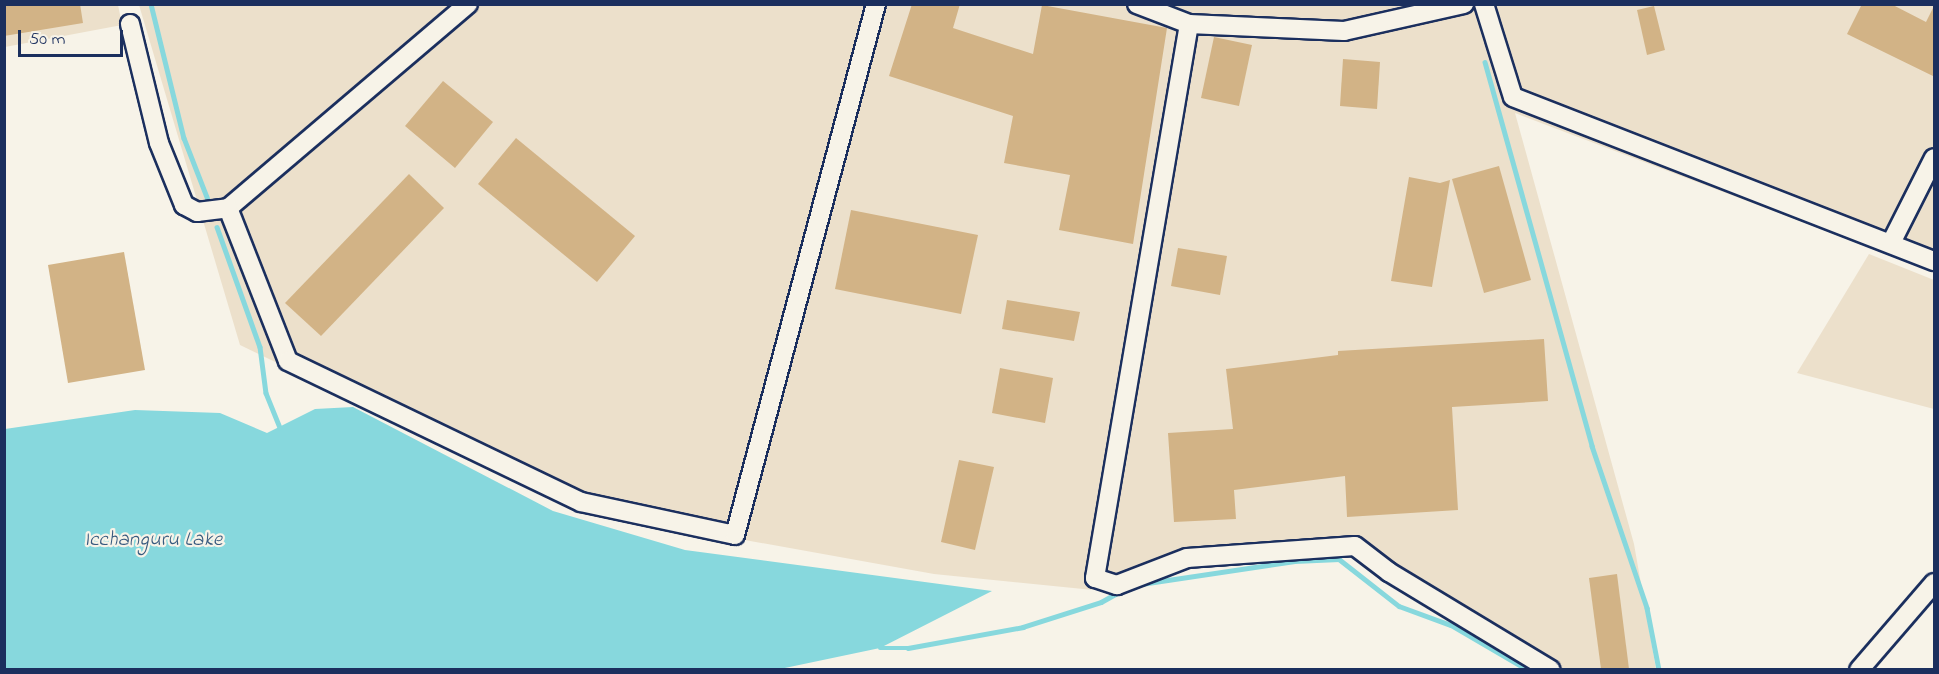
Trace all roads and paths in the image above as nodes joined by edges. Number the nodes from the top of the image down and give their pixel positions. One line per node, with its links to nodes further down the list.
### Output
1 (468, 4): 9 (street)
2 (876, 4): 9 (street)
3 (1137, 4): 7 (street)
4 (1464, 4): 7 (street)
5 (1484, 4): 10 (street)
6 (130, 24): 9 (street)
7 (1189, 24): 13 (street)
8 (1935, 158): 10 (street)
9 (228, 208)
10 (1891, 243): 11 (street)
11 (1935, 261)
12 (1935, 583): 14 (street)
13 (1551, 669)
14 (1859, 669)

